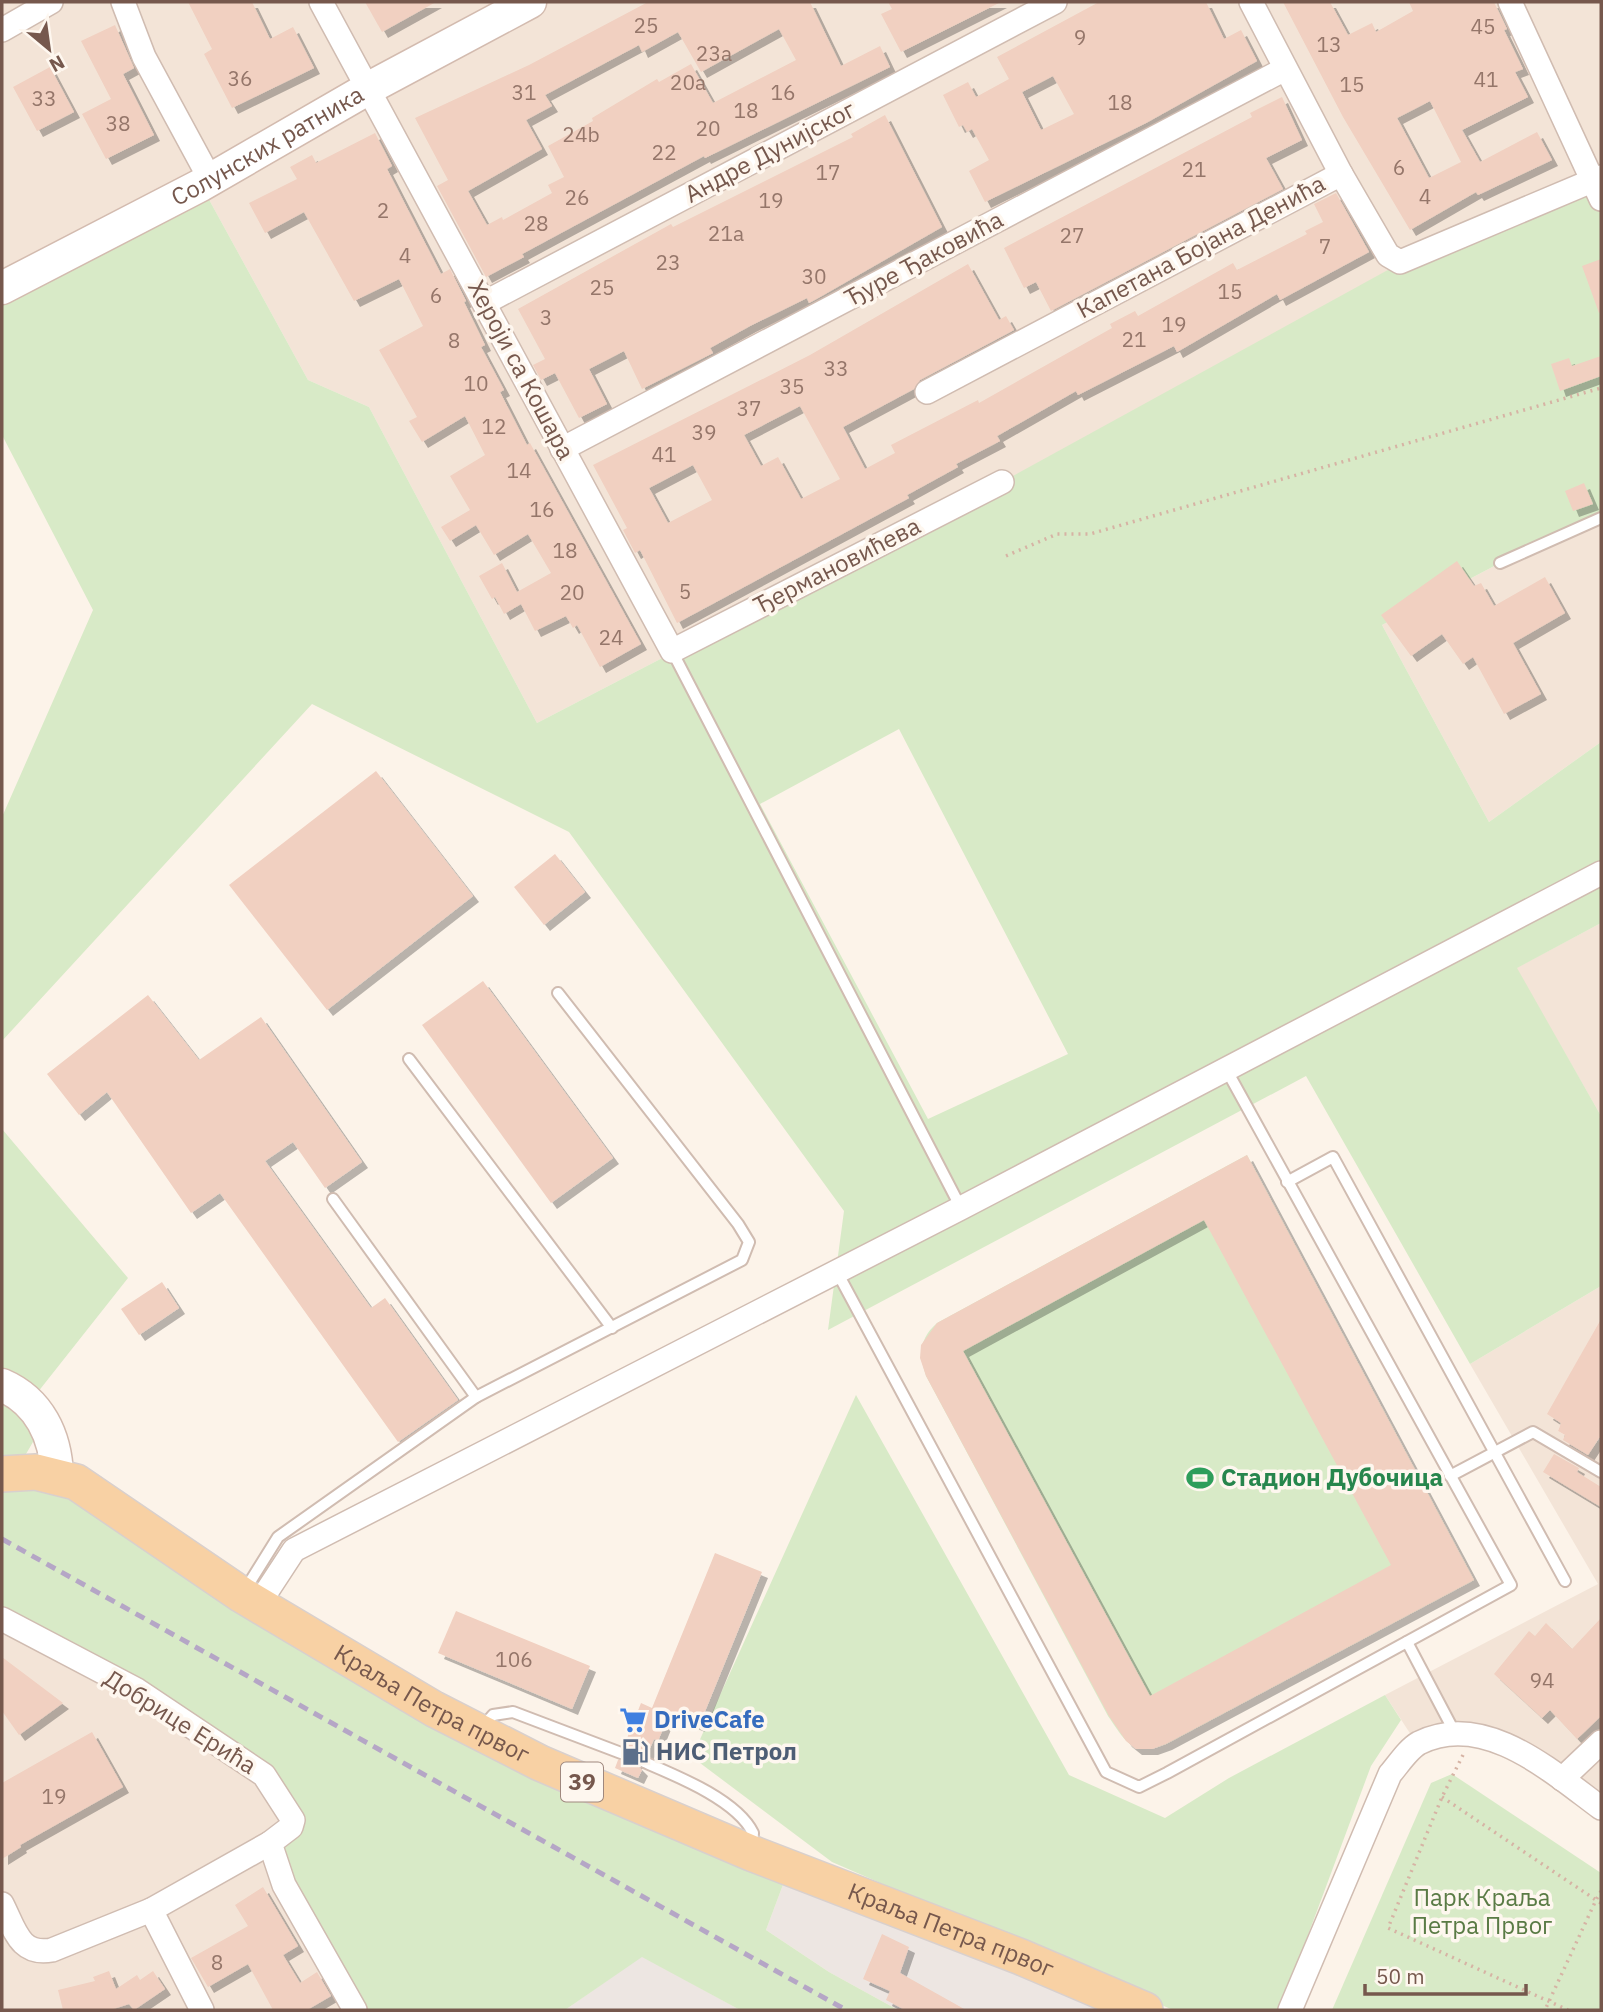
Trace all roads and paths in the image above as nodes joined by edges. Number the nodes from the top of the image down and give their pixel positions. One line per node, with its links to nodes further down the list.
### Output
1 (51, 2): 8 (street)
2 (123, 2): 12 (street)
3 (321, 2): 10 (street, Хероји са Кошара)
4 (530, 2): 10 (main road, Солунских ратника)
5 (1055, 2): 15 (street, Андре Дунијског)
6 (1251, 2): 9 (street)
7 (1510, 2): 13 (street)
8 (2, 30)
9 (1285, 69): 11 (street); 18 (street, Ђуре Ђаковића)
10 (369, 88): 12 (main road, Солунских ратника); 15 (street, Хероји са Кошара)
11 (1341, 174): 13 (street, Капетана Бојана Денића); 17 (street, Капетана Бојана Денића)
12 (210, 179): 14 (main road, Солунских ратника)
13 (1599, 185)
14 (2, 288)
15 (486, 302): 18 (street, Хероји са Кошара)
16 (1601, 388): 21 (path)
17 (927, 392)
18 (562, 449): 23 (street, Хероји са Кошара)
19 (1002, 481): 23 (street, Ђермановићева)
20 (1601, 518): 22 (lane)
21 (1006, 556)
22 (1500, 563)
23 (673, 651): 30 (lane)
24 (1601, 873): 27 (street)
25 (558, 993): 32 (lane)
26 (409, 1059): 32 (lane)
27 (1226, 1069): 28 (lane); 30 (street)
28 (1287, 1182): 35 (lane); 39 (lane)
29 (333, 1199): 34 (lane)
30 (961, 1208): 31 (street)
31 (837, 1272): 41 (street); 43 (lane)
32 (612, 1328): 34 (lane)
33 (2, 1385): 38 (main road)
34 (476, 1397): 41 (lane)
35 (1495, 1453): 36 (lane); 39 (lane); 40 (lane)
36 (1601, 1472)
37 (2, 1474): 38 (main road, Краља Петра првог / 39)
38 (57, 1476): 41 (main road, Краља Петра првог / 39)
39 (1450, 1476): 43 (lane)
40 (1565, 1581)
41 (250, 1600): 44 (main road, Краља Петра првог / 39)
42 (2, 1619): 52 (street, Добрице Ерића)
43 (1407, 1642): 45 (lane)
44 (480, 1730): 47 (lane); 53 (main road, Краља Петра првог / 39)
45 (1465, 1734): 49 (street); 50 (path); 63 (street)
46 (1601, 1742): 49 (street)
47 (621, 1753)
48 (644, 1762): 53 (lane)
49 (1562, 1779): 51 (street)
50 (1442, 1797): 55 (path); 59 (path)
51 (1601, 1808)
52 (270, 1843): 58 (street); 61 (street)
53 (751, 1853): 62 (main road, Краља Петра првог / 39)
54 (1601, 1891): 55 (path)
55 (1596, 1900): 56 (path); 59 (path)
56 (1601, 1903)
57 (2, 1904): 58 (street)
58 (151, 1910): 60 (street)
59 (1549, 2001): 64 (path); 65 (path)
60 (202, 2010)
61 (355, 2010)
62 (1146, 2010)
63 (1290, 2010)
64 (1545, 2010)
65 (1568, 2010)

